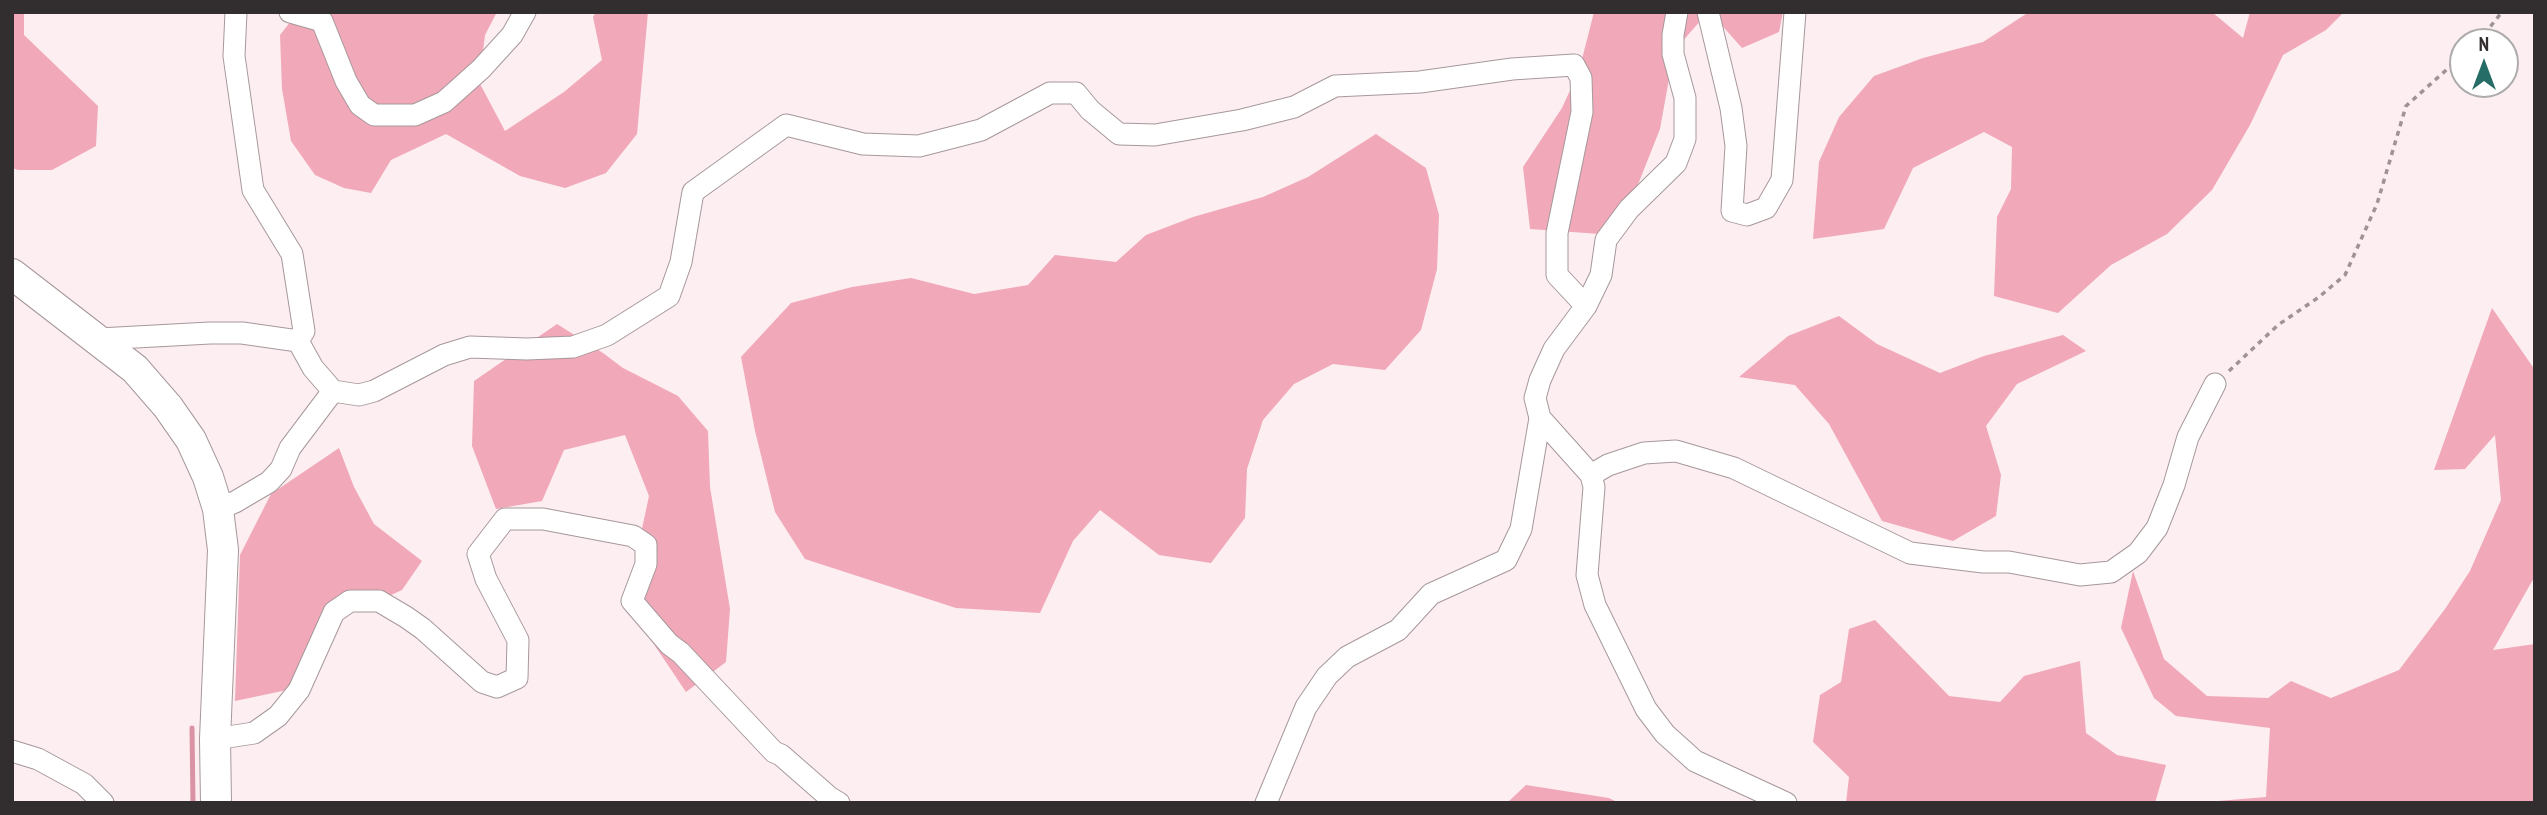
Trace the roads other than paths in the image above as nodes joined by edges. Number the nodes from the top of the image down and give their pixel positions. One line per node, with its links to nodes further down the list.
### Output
1 (236, 12): 10 (street)
2 (290, 12): 3 (street)
3 (525, 12)
4 (1677, 12): 8 (street)
5 (1708, 12): 6 (street)
6 (1795, 12)
7 (12, 274): 9 (street)
8 (1586, 306): 12 (street); 13 (street)
9 (99, 339): 10 (street); 15 (street)
10 (298, 341): 12 (street)
11 (2215, 384): 14 (street)
12 (333, 391): 15 (street)
13 (1540, 418): 14 (street); 21 (street)
14 (1591, 475): 22 (street)
15 (218, 509): 16 (street)
16 (215, 739): 19 (street); 20 (street)
17 (12, 751): 18 (street)
18 (103, 803)
19 (216, 803)
20 (839, 803)
21 (1266, 803)
22 (1786, 803)

